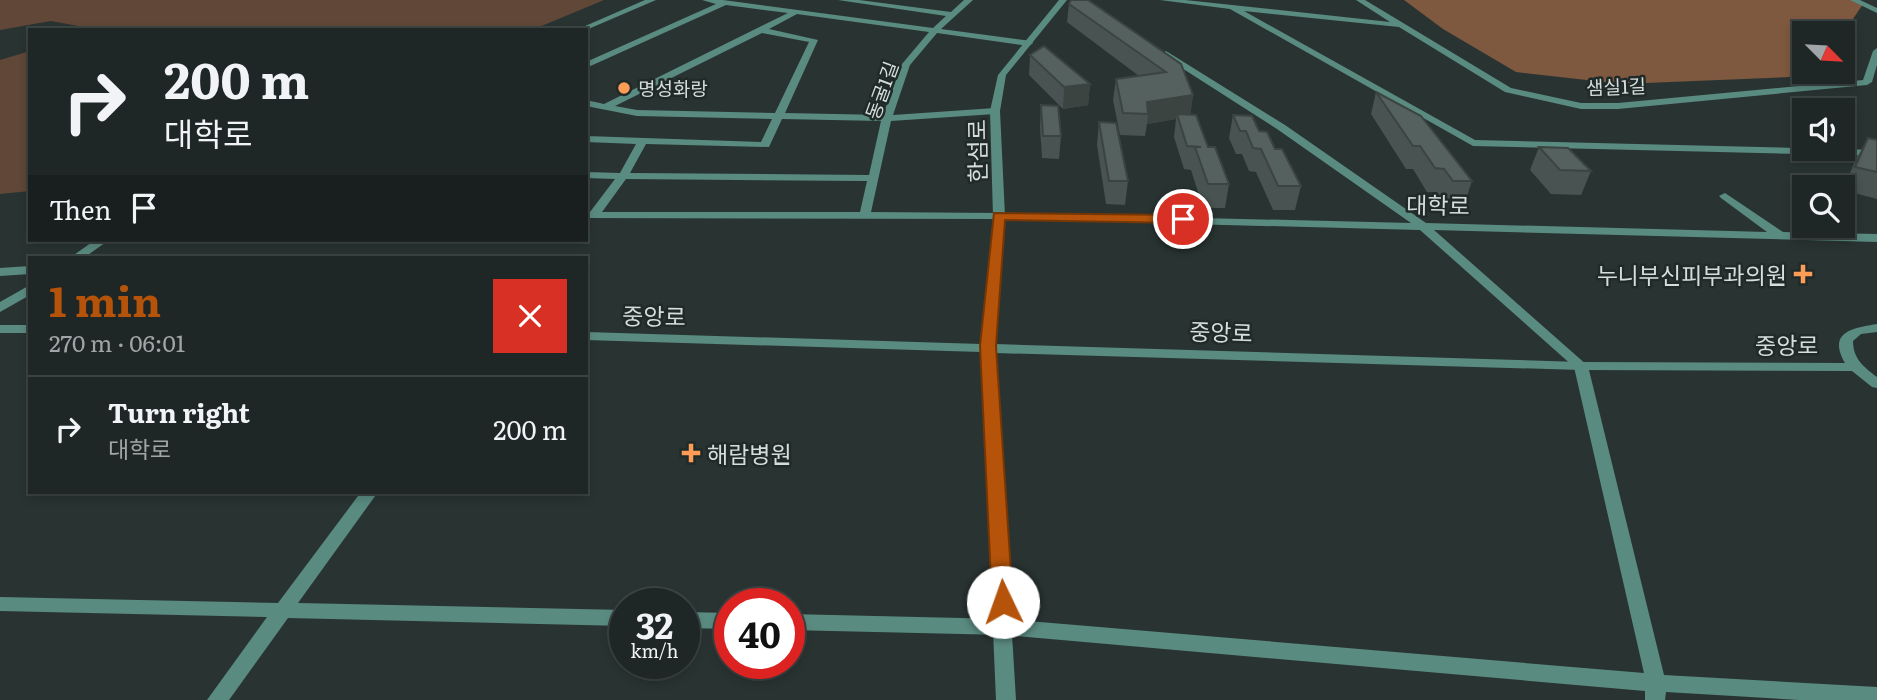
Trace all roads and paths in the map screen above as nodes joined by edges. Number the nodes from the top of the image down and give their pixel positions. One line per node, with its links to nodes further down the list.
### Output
1 (652, 0): 16 (street)
2 (706, 0): 10 (street)
3 (743, 0): 10 (street)
4 (842, 0): 14 (street)
5 (969, 0): 14 (street, 동굴1길)
6 (1063, 0): 19 (street, 한섬로)
7 (1164, 0): 11 (street)
8 (1360, 0): 15 (street, 샘실1길)
9 (1854, 0): 12 (street)
10 (729, 3): 13 (street); 22 (street)
11 (1231, 7): 15 (street); 30 (street)
12 (1877, 11)
13 (794, 14): 17 (street); 18 (street)
14 (954, 15): 18 (street, 동굴1길)
15 (1406, 26): 21 (street, 샘실1길)
16 (585, 28)
17 (760, 30): 24 (street); 26 (street)
18 (935, 30): 19 (street); 27 (street, 동굴1길)
19 (1029, 43): 25 (street, 한섬로)
20 (1148, 43): 38 (street)
21 (1877, 51)
22 (588, 64)
23 (588, 103): 24 (street)
24 (605, 107): 26 (street)
25 (995, 111): 27 (street); 37 (street, 한섬로)
26 (776, 116): 27 (street); 29 (street)
27 (887, 118): 33 (street, 동굴1길)
28 (588, 139): 29 (street)
29 (643, 141): 32 (street)
30 (1877, 153)
31 (588, 175): 32 (street)
32 (624, 176): 33 (street); 36 (street)
33 (871, 178): 35 (street, 동굴1길)
34 (1725, 196): 39 (street)
35 (864, 214): 36 (street, 대학로); 37 (street, 대학로)
36 (590, 215)
37 (999, 216): 38 (street, 대학로); 51 (street, 한섬로)
38 (1420, 224): 39 (street, 대학로); 52 (street)
39 (1779, 235): 40 (street, 대학로)
40 (1877, 238)
41 (100, 242): 42 (street)
42 (79, 256)
43 (28, 270): 44 (street)
44 (0, 272)
45 (28, 290): 46 (street)
46 (0, 309)
47 (1877, 328): 53 (street)
48 (0, 329): 49 (street)
49 (28, 329)
50 (588, 336): 51 (street, 중앙로)
51 (988, 346): 52 (street, 중앙로); 60 (street, 한섬로)
52 (1581, 366): 53 (street, 중앙로); 61 (street)
53 (1854, 368): 54 (street)
54 (1877, 384)
55 (368, 494): 57 (street)
56 (0, 604): 57 (street)
57 (281, 610): 58 (street); 63 (street)
58 (609, 618)
59 (805, 622): 60 (street)
60 (1004, 628): 61 (street); 64 (street, 한섬로)
61 (1656, 691): 62 (street)
62 (1877, 696)
63 (217, 700)
64 (1006, 700)

